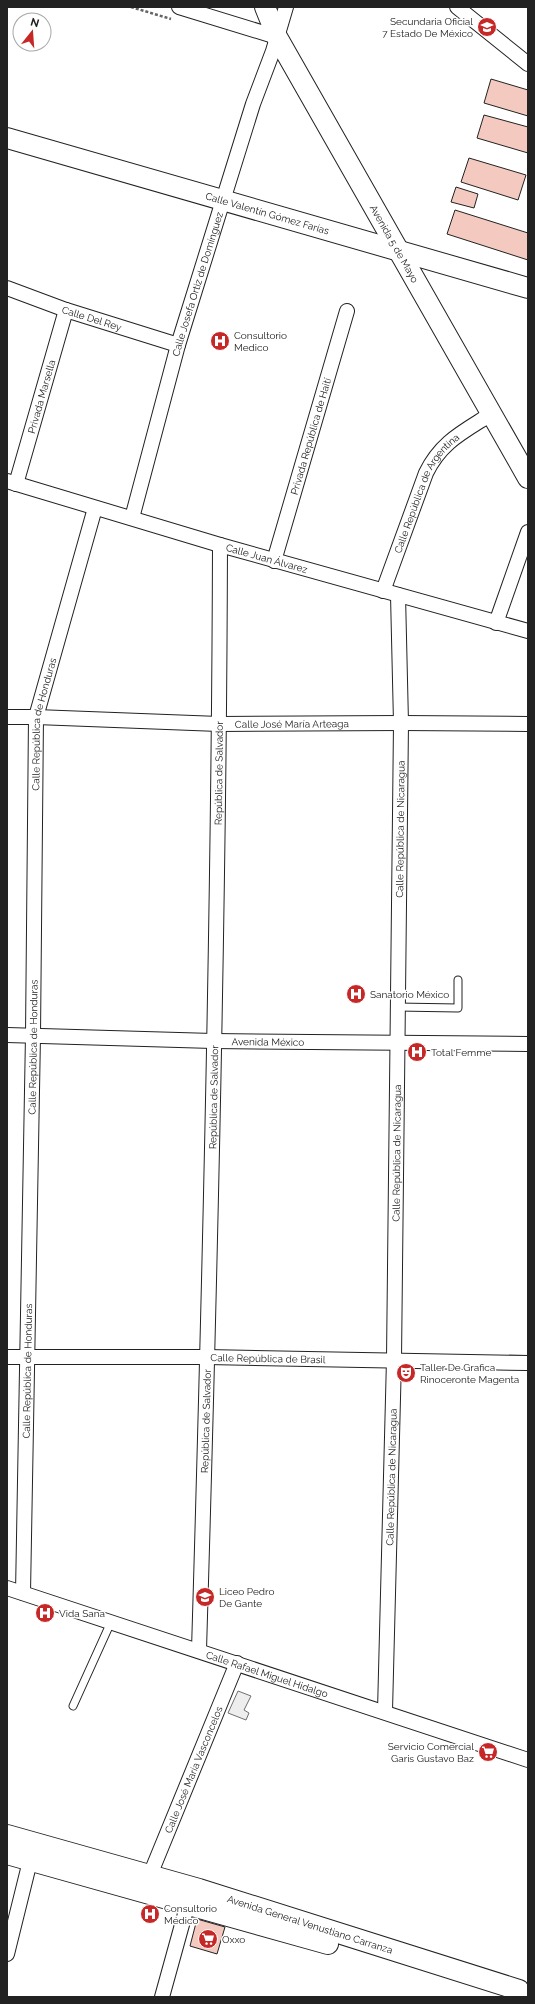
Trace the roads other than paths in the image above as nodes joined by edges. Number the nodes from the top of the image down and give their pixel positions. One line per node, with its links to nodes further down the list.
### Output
1 (179, 7): 5 (street)
2 (266, 7): 5 (main road, Avenida 5 de Mayo)
3 (286, 7): 5 (street, Calle Josefa Ortiz de Domínguez)
4 (457, 7): 6 (street)
5 (277, 38): 8 (street, Calle Josefa Ortiz de Domínguez); 9 (main road, Avenida 5 de Mayo)
6 (528, 64)
7 (7, 138): 8 (main road, Calle Valentín Gómez Farías)
8 (223, 200): 9 (main road, Calle Valentín Gómez Farías); 14 (street, Calle Josefa Ortiz de Domínguez)
9 (399, 252): 11 (main road, Calle Valentín Gómez Farías); 15 (main road, Avenida 5 de Mayo)
10 (7, 288): 12 (street, Calle Del Rey)
11 (528, 288)
12 (66, 310): 14 (street, Calle Del Rey); 17 (street, Privada Marsella)
13 (347, 311): 22 (street, Privada República de Haití)
14 (178, 345): 19 (street, Calle Josefa Ortiz de Domínguez)
15 (491, 414): 16 (main road, Avenida 5 de Mayo); 23 (street, Calle República de Argentina)
16 (528, 478)
17 (11, 482): 18 (street, Calle Juan Álvarez)
18 (95, 508): 19 (street, Calle Juan Álvarez); 28 (street, Calle República de Honduras)
19 (132, 518): 21 (street, Calle Juan Álvarez)
20 (528, 532): 25 (street)
21 (220, 545): 22 (street, Calle Juan Álvarez); 30 (street, República de Salvador)
22 (274, 561): 23 (street, Calle Juan Álvarez)
23 (383, 591): 24 (street, Calle Juan Álvarez)
24 (398, 595): 25 (street, Calle Juan Álvarez); 29 (street, Calle República de Nicaragua)
25 (496, 623): 26 (street, Calle Juan Álvarez)
26 (528, 631)
27 (7, 717): 28 (street, Calle José María Arteaga)
28 (36, 717): 30 (street, Calle José María Arteaga); 35 (street, Calle República de Honduras)
29 (401, 723): 30 (street, Calle José María Arteaga); 31 (street, Calle José María Arteaga); 33 (street, Calle República de Nicaragua)
30 (219, 724): 36 (street, República de Salvador)
31 (528, 724)
32 (458, 980): 33 (lane)
33 (397, 1007): 37 (street, Calle República de Nicaragua)
34 (7, 1035): 35 (street, Avenida México)
35 (33, 1035): 36 (street, Avenida México); 41 (street, Calle República de Honduras)
36 (213, 1040): 37 (street, Avenida México); 39 (street, República de Salvador)
37 (396, 1042): 38 (street, Avenida México); 42 (street, Calle República de Nicaragua)
38 (528, 1044)
39 (207, 1357): 41 (street, Calle República de Brasil); 42 (street, Calle República de Brasil); 47 (street, República de Salvador)
40 (7, 1358): 41 (street, Calle República de Brasil)
41 (28, 1358): 45 (street, Calle República de Honduras)
42 (394, 1359): 43 (street, Calle República de Brasil); 50 (street, Calle República de Nicaragua)
43 (528, 1363)
44 (7, 1588): 45 (street, Calle Rafael Miguel Hidalgo)
45 (24, 1593): 46 (street, Calle Rafael Miguel Hidalgo)
46 (111, 1622): 47 (street, Calle Rafael Miguel Hidalgo); 49 (lane)
47 (199, 1650): 48 (street, Calle Rafael Miguel Hidalgo)
48 (237, 1663): 50 (street, Calle Rafael Miguel Hidalgo); 55 (street, Calle José María Vasconcelos)
49 (73, 1706)
50 (385, 1711): 51 (street, Calle Rafael Miguel Hidalgo)
51 (528, 1760)
52 (7, 1835): 53 (main road, Avenida General Venustiano Carranza)
53 (32, 1851): 54 (main road, Avenida General Venustiano Carranza); 55 (main road, Avenida General Venustiano Carranza); 56 (main road, Avenida General Venustiano Carranza); 57 (street)
54 (7, 1854)
55 (150, 1875): 58 (main road, Avenida General Venustiano Carranza)
56 (188, 1903): 58 (main road, Avenida General Venustiano Carranza); 59 (street)
57 (7, 1954)
58 (517, 1993)
59 (162, 1997)

